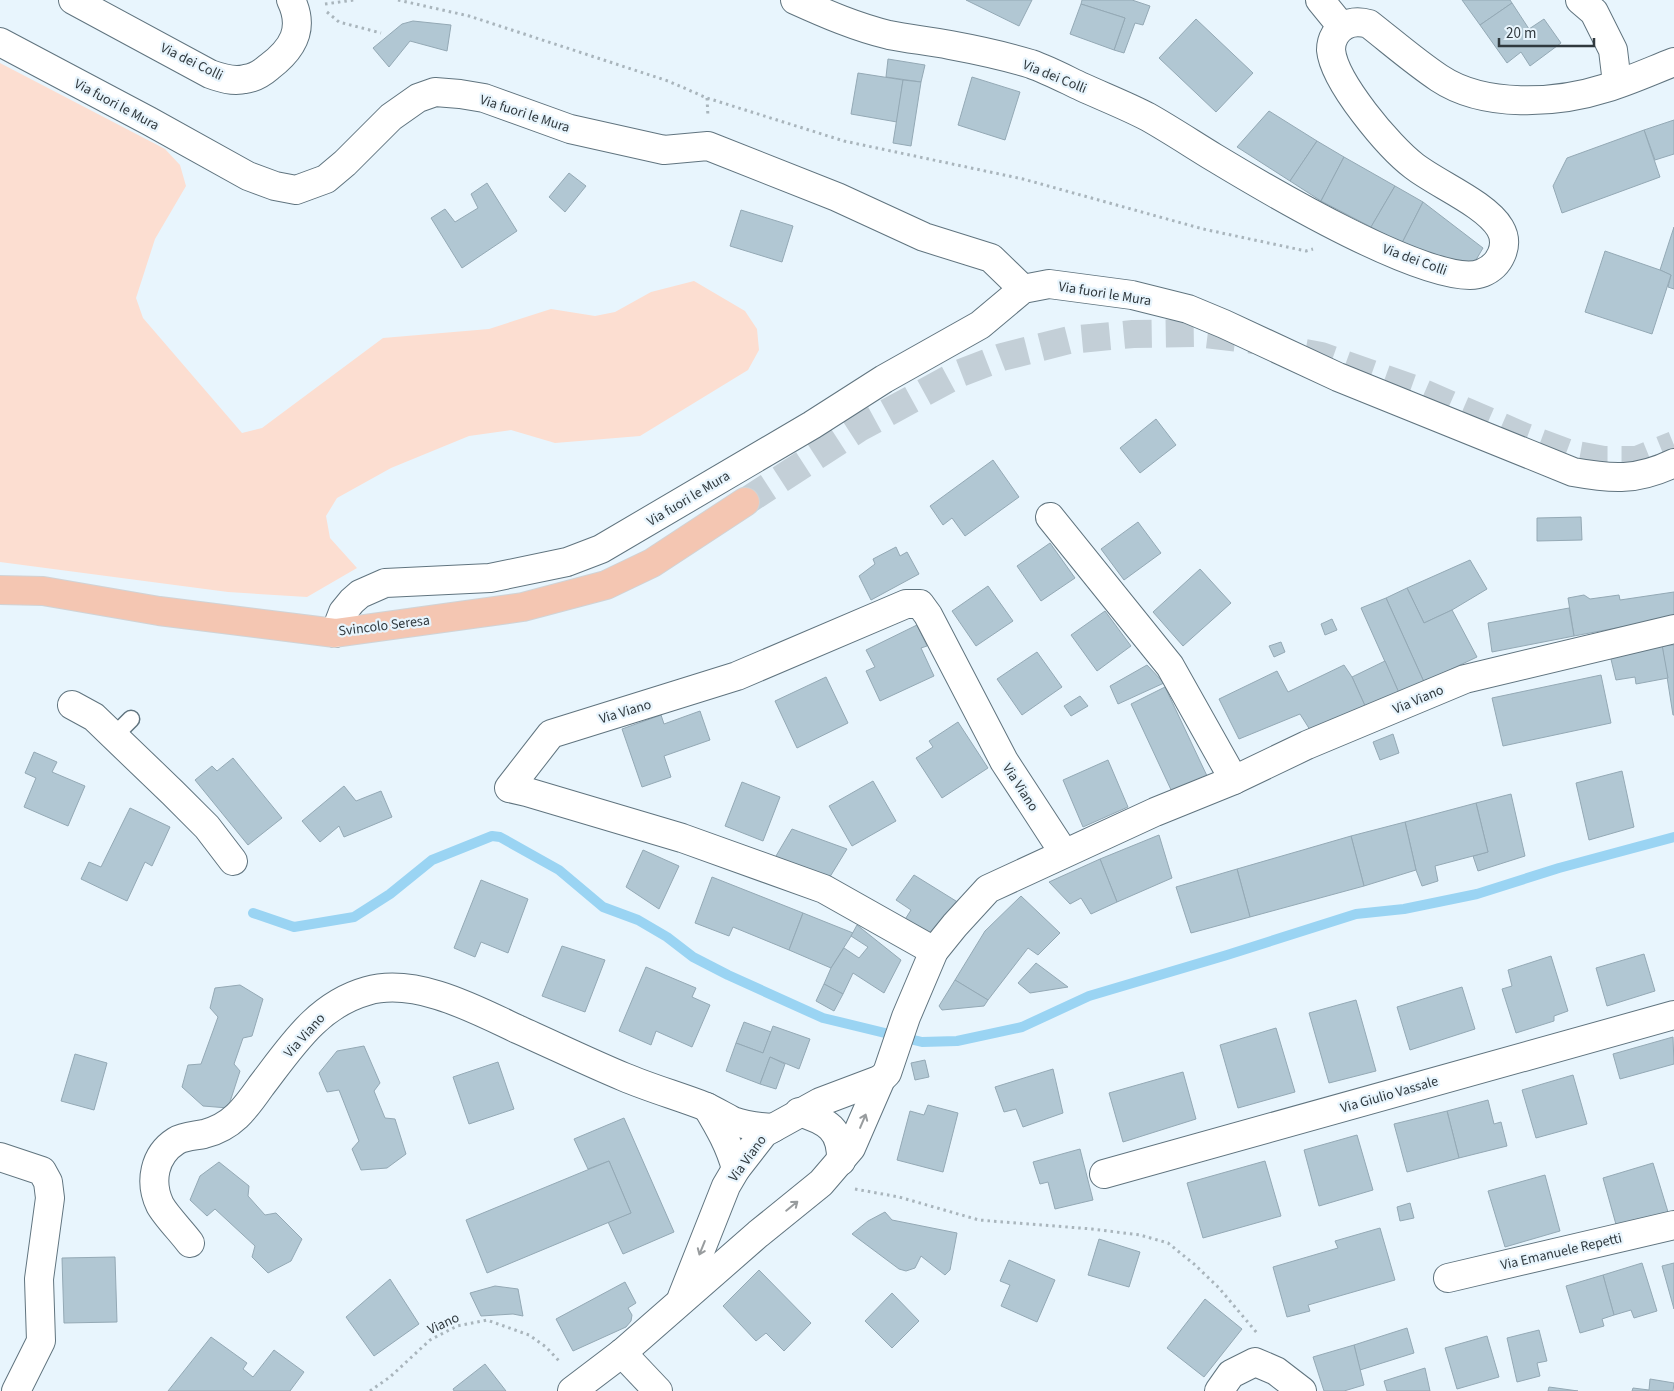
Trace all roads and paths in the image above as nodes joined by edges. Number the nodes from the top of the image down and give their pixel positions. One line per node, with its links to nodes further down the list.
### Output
1 (73, 0): 2 (street, Via dei Colli)
2 (291, 0)
3 (398, 0): 13 (path)
4 (795, 0): 13 (street, Via dei Colli)
5 (1320, 0): 8 (street)
6 (1580, 0): 12 (street)
7 (327, 12): 9 (path)
8 (1342, 27): 12 (street); 13 (street, Via dei Colli)
9 (381, 33)
10 (0, 42): 14 (street, Via fuori le Mura)
11 (1674, 62): 12 (street)
12 (1618, 83)
13 (1357, 237)
14 (1022, 289): 15 (street, Via fuori le Mura); 20 (street, Via fuori le Mura)
15 (1674, 464)
16 (745, 502): 20 (main road, Svincolo Seresa)
17 (1050, 517): 22 (street)
18 (0, 590): 20 (main road, Svincolo Seresa)
19 (1674, 629): 22 (street, Via Viano)
20 (335, 632)
21 (72, 705): 24 (street)
22 (1234, 780): 23 (street, Via Viano)
23 (1064, 853): 25 (street, Via Viano); 25 (street, Via Viano)
24 (232, 861)
25 (934, 951): 27 (street, Via Viano)
26 (1674, 1015): 34 (street, Via Giulio Vassale)
27 (886, 1068): 29 (street, Via Viano); 32 (street, Via Viano, one-way to 27)
28 (707, 1107): 30 (street, Via Viano); 33 (street); 39 (street, Via Viano)
29 (799, 1112): 30 (street, Via Viano); 32 (street)
30 (772, 1128): 33 (street, Via Viano)
31 (0, 1157): 45 (street)
32 (841, 1161): 35 (street, Via Viano)
33 (736, 1169): 36 (street, Via Viano)
34 (1104, 1174)
35 (821, 1183): 38 (street, Via Viano, one-way to 35); 42 (path)
36 (720, 1202): 38 (street); 41 (street, Via Viano, one-way to 41)
37 (1674, 1225): 40 (street, Via Emanuele Repetti)
38 (761, 1231): 41 (street, Via Viano)
39 (190, 1243)
40 (1448, 1278)
41 (680, 1303): 43 (street, Via Viano)
42 (1263, 1340)
43 (622, 1353): 44 (street, Via Viano); 47 (street)
44 (575, 1388): 46 (path, Viano)
45 (16, 1391)
46 (370, 1391)
47 (658, 1391)
48 (1219, 1391): 49 (street)
49 (1302, 1391)

